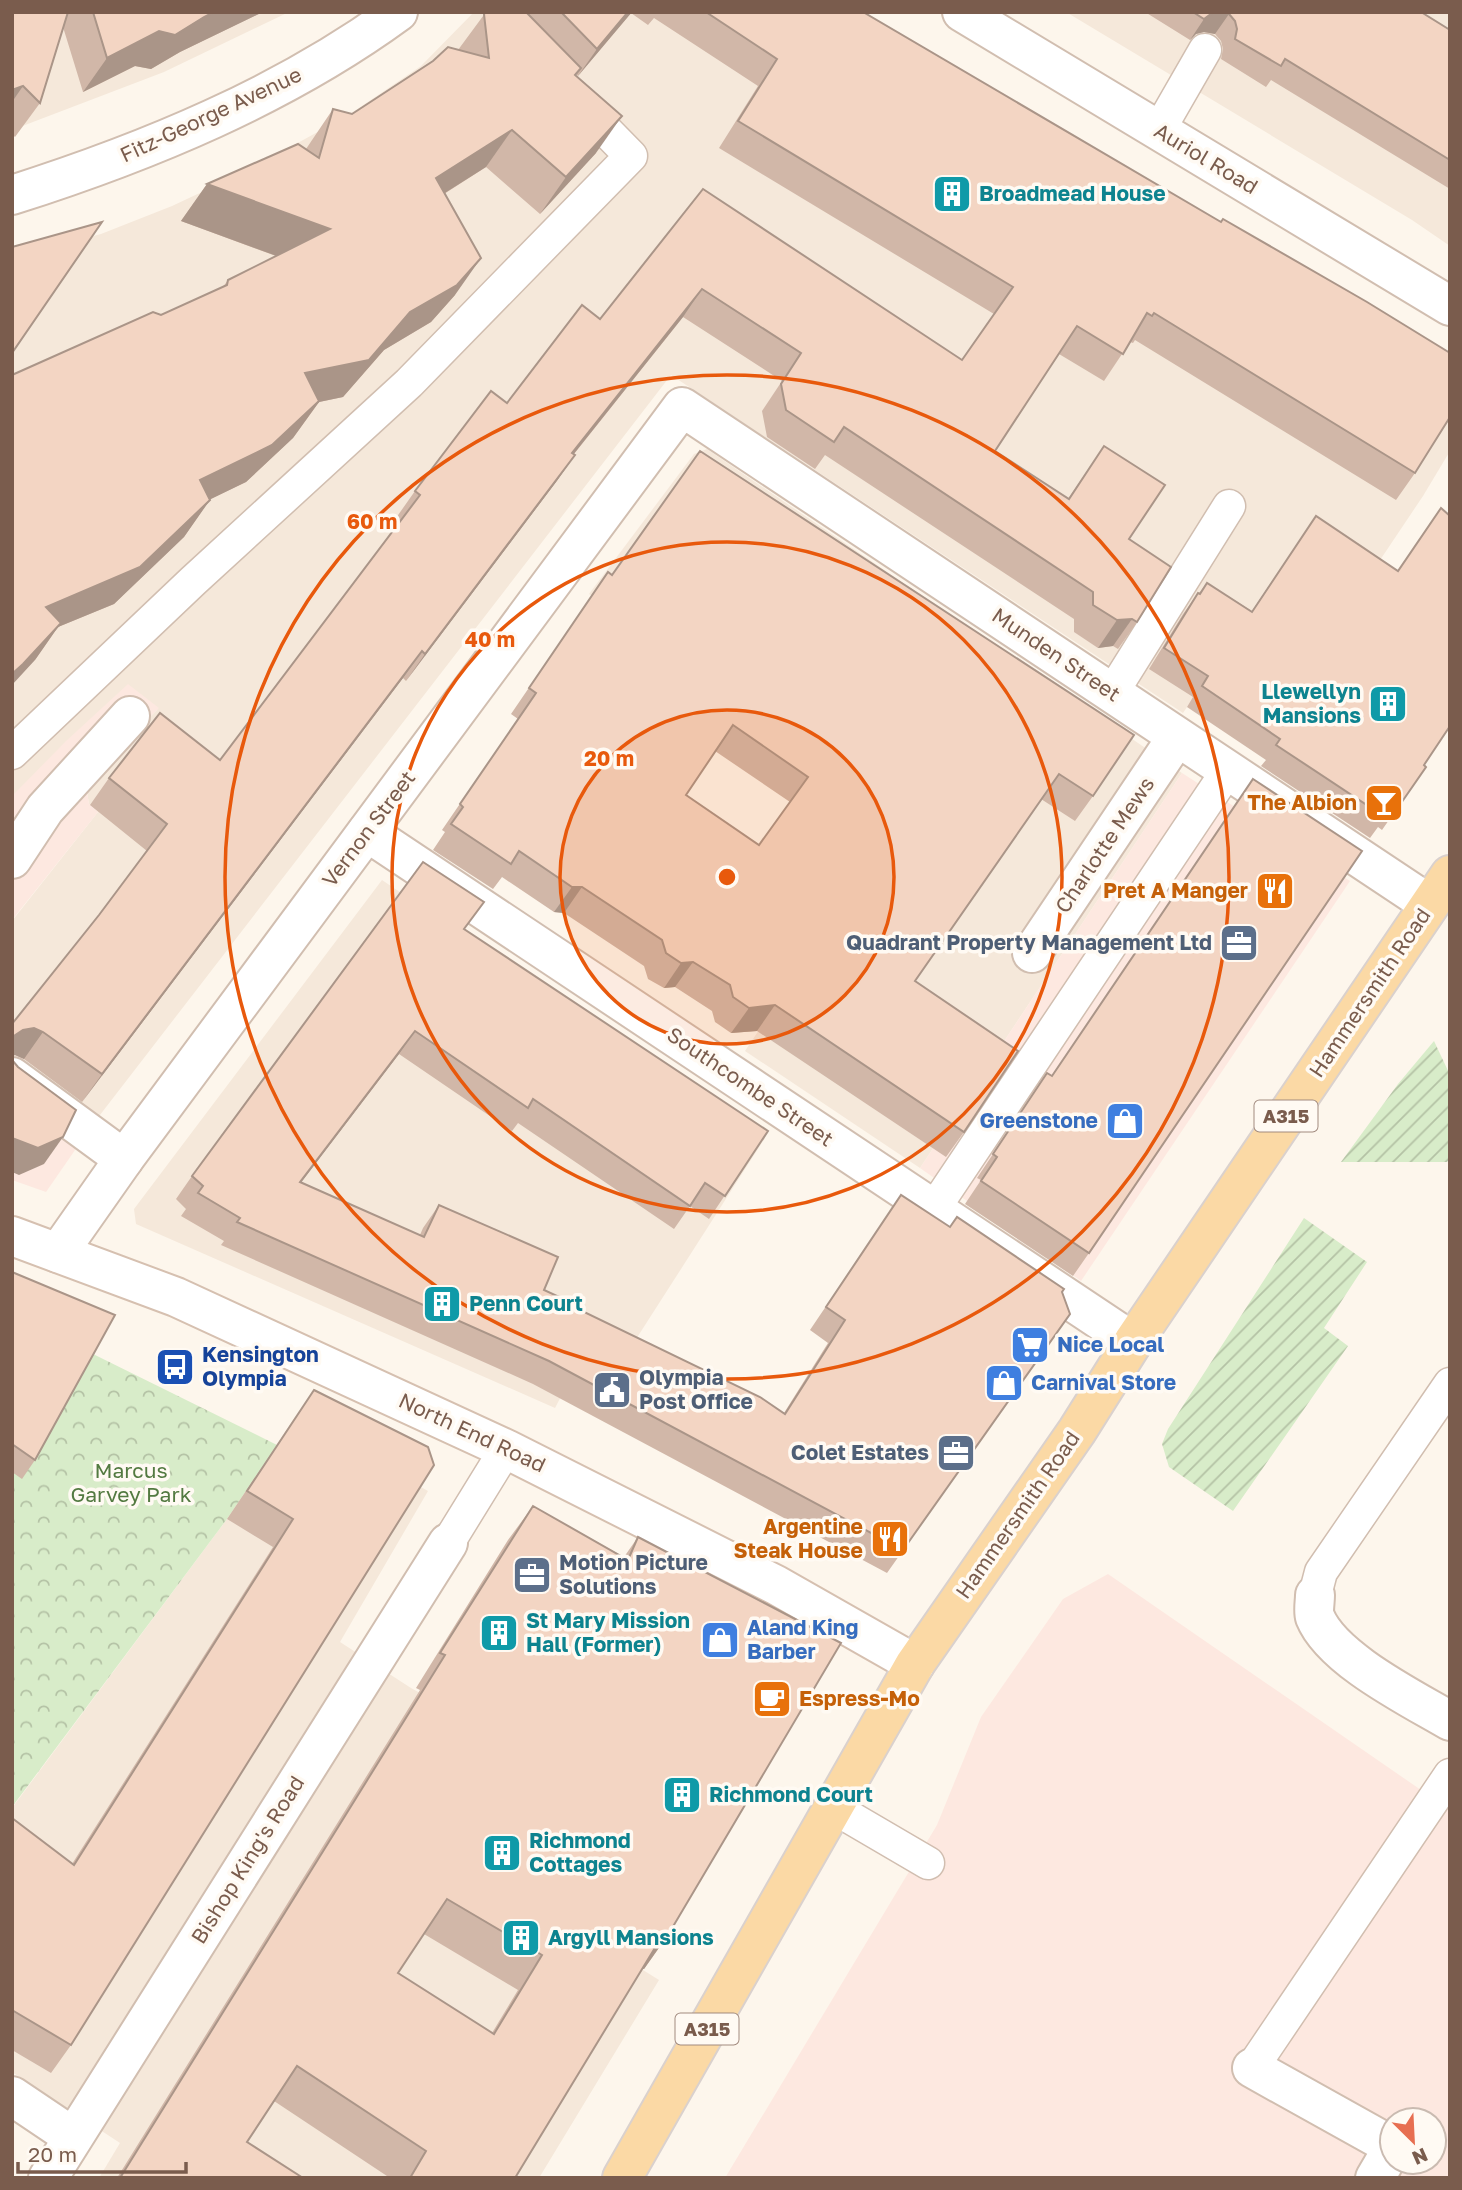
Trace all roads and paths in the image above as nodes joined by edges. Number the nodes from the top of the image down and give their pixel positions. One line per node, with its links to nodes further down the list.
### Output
1 (398, 12): 6 (street, Fitz-George Avenue)
2 (962, 12): 5 (street, Auriol Road)
3 (1205, 50): 5 (lane)
4 (555, 79): 13 (lane)
5 (1159, 130): 7 (street, Auriol Road)
6 (12, 195)
7 (1450, 306)
8 (682, 407): 10 (street, Munden Street); 15 (street, Vernon Street)
9 (1228, 506): 10 (lane)
10 (1112, 693): 12 (street, Munden Street)
11 (130, 716): 16 (street)
12 (1177, 737): 14 (street, Munden Street); 18 (street, Charlotte Mews)
13 (12, 753)
14 (1227, 770): 17 (street, Munden Street); 21 (lane)
15 (367, 832): 20 (street, Vernon Street); 21 (street, Southcombe Street)
16 (12, 859)
17 (1439, 890): 24 (main road, Hammersmith Road / A315)
18 (1032, 953)
19 (12, 1077): 20 (street)
20 (124, 1159): 23 (street, Vernon Street)
21 (933, 1210): 24 (street, Southcombe Street)
22 (12, 1236): 23 (street, North End Road)
23 (58, 1253): 26 (street, North End Road)
24 (1133, 1342): 29 (main road, Hammersmith Road / A315)
25 (1450, 1384): 28 (lane)
26 (506, 1449): 27 (lane); 29 (street, North End Road)
27 (448, 1543): 36 (street, Bishop King's Road)
28 (1315, 1595): 30 (street)
29 (915, 1664): 32 (main road, Hammersmith Road / A315)
30 (1450, 1721)
31 (1450, 1775): 34 (lane)
32 (834, 1808): 33 (lane); 39 (main road, Hammersmith Road / A315)
33 (928, 1863)
34 (1252, 2068): 37 (street)
35 (12, 2096): 36 (street)
36 (73, 2137): 38 (street, Bishop King's Road)
37 (1378, 2139)
38 (48, 2178)
39 (622, 2178)

